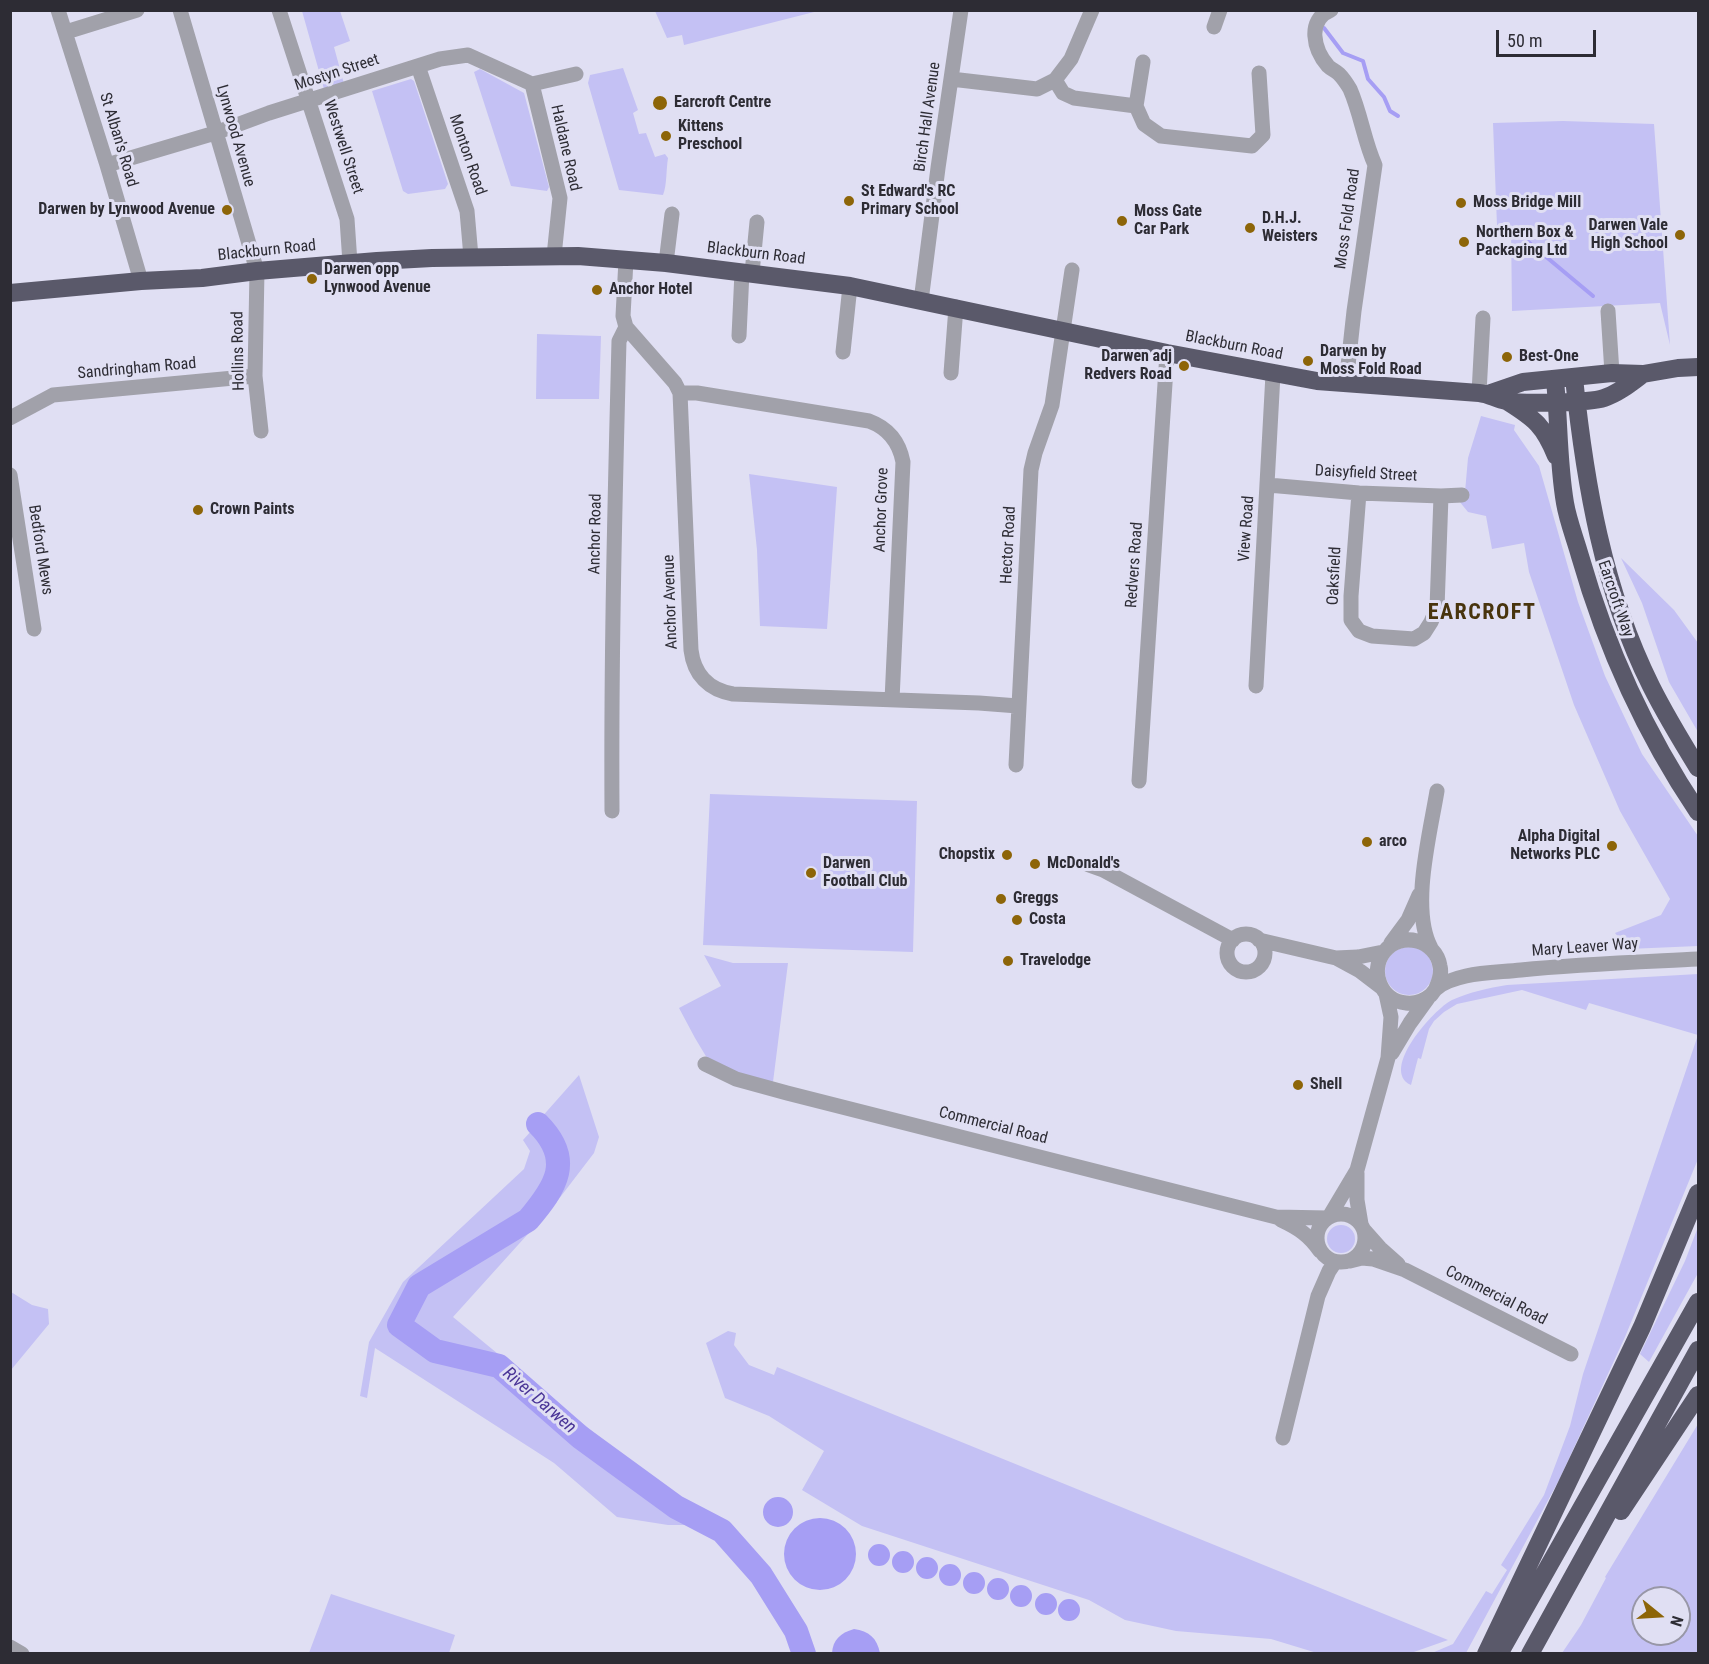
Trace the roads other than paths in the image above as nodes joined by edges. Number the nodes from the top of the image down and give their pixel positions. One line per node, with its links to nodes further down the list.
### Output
1 (58, 10): 10 (street, St Alban's Road)
2 (137, 10): 10 (street)
3 (180, 10): 20 (street, Lynwood Avenue)
4 (279, 10): 18 (street, Westwell Street)
5 (961, 10): 15 (street, Birch Hall Avenue)
6 (1220, 10): 9 (street)
7 (1331, 10): 52 (street, Moss Fold Road)
8 (1089, 17): 16 (street)
9 (1214, 27)
10 (66, 32): 21 (street, St Alban's Road)
11 (1143, 62): 19 (street)
12 (418, 66): 17 (street, Mostyn Street); 18 (street, Mostyn Street); 25 (street, Monton Road)
13 (1260, 73): 19 (street)
14 (576, 74): 17 (street)
15 (951, 79): 16 (street); 35 (street, Birch Hall Avenue)
16 (1055, 80): 19 (street)
17 (532, 84): 24 (street, Haldane Road)
18 (309, 101): 20 (street, Mostyn Street); 27 (street, Westwell Street)
19 (1136, 106)
20 (215, 133): 21 (street, Mostyn Street); 30 (street, Lynwood Avenue)
21 (107, 165): 32 (street, St Alban's Road)
22 (672, 214): 28 (street)
23 (758, 222): 31 (street)
24 (554, 256): 25 (highway, Blackburn Road); 26 (highway, Blackburn Road)
25 (471, 257): 27 (highway, Blackburn Road)
26 (626, 260): 28 (highway, Blackburn Road); 39 (street, Anchor Road)
27 (350, 263): 30 (highway, Blackburn Road)
28 (666, 263): 31 (highway, Blackburn Road)
29 (1072, 270): 40 (street, Hector Road)
30 (258, 271): 32 (highway, Blackburn Road); 49 (street, Hollins Road)
31 (747, 272): 33 (highway, Blackburn Road); 41 (street)
32 (141, 281): 34 (highway, Blackburn Road)
33 (850, 286): 35 (highway, Blackburn Road); 42 (street)
34 (10, 293)
35 (921, 301): 36 (highway, Blackburn Road)
36 (956, 307): 40 (highway, Blackburn Road); 46 (street)
37 (1608, 311): 45 (street)
38 (1483, 318): 54 (street)
39 (626, 327): 53 (street); 76 (street, Anchor Road)
40 (1062, 331): 43 (highway, Blackburn Road); 71 (street, Hector Road)
41 (739, 336)
42 (843, 352)
43 (1167, 353): 47 (highway, Blackburn Road); 74 (street, Redvers Road)
44 (1698, 367): 48 (highway, Blackburn Road)
45 (1612, 372): 48 (highway, Blackburn Road); 50 (highway, Blackburn Road)
46 (951, 373)
47 (1273, 374): 52 (highway, Blackburn Road); 64 (street, View Road)
48 (1643, 374): 55 (highway, Blackburn Road)
49 (255, 376): 59 (street, Sandringham Road); 60 (street, Hollins Road)
50 (1574, 378): 51 (highway, Blackburn Road); 57 (highway, Earcroft Way)
51 (1555, 380): 54 (highway, Blackburn Road); 58 (highway, Earcroft Way)
52 (1346, 384): 54 (highway, Blackburn Road)
53 (680, 393): 70 (street, Anchor Avenue); 70 (street, Anchor Grove)
54 (1484, 393): 56 (highway, Blackburn Road)
55 (1602, 399): 57 (highway, Blackburn Road); 61 (highway)
56 (1506, 401): 58 (highway, Blackburn Road); 62 (highway)
57 (1577, 401): 58 (highway, Blackburn Road); 61 (highway, Earcroft Way)
58 (1557, 402): 62 (highway, Earcroft Way)
59 (10, 418)
60 (261, 431)
61 (1580, 434): 73 (highway, Earcroft Way)
62 (1560, 466): 77 (highway, Earcroft Way)
63 (10, 475): 68 (street, Bedford Mews)
64 (1268, 485): 65 (street, Daisyfield Street); 69 (street, View Road)
65 (1359, 493): 67 (street, Daisyfield Street); 67 (street, Oaksfield)
66 (1462, 495): 67 (street, Daisyfield Street)
67 (1441, 496)
68 (34, 629)
69 (1256, 686)
70 (892, 700): 71 (street, Anchor Avenue)
71 (1018, 706): 72 (street, Hector Road)
72 (1016, 765)
73 (1698, 768)
74 (1139, 781)
75 (1437, 791): 79 (street)
76 (612, 812)
77 (1698, 812)
78 (1089, 864): 80 (street)
79 (1422, 889): 83 (street); 84 (street)
80 (1233, 940): 81 (street); 87 (street)
81 (1259, 940): 82 (street); 87 (street)
82 (1298, 949): 85 (street); 87 (street)
83 (1385, 951): 84 (street); 85 (street); 89 (street)
84 (1434, 952): 88 (street, Mary Leaver Way); 90 (street)
85 (1336, 958): 89 (street)
86 (1698, 959): 88 (street, Mary Leaver Way)
87 (1263, 962)
88 (1473, 975): 90 (street, Mary Leaver Way)
89 (1384, 991): 90 (street); 91 (street)
90 (1434, 991): 91 (street)
91 (1388, 1058): 93 (street)
92 (705, 1064): 95 (street, Commercial Road)
93 (1357, 1170): 96 (street); 97 (street)
94 (1698, 1193): 109 (highway)
95 (1275, 1217): 96 (street, Commercial Road); 98 (street, Commercial Road)
96 (1328, 1218): 97 (street); 98 (street)
97 (1362, 1227): 99 (street); 100 (street, Commercial Road)
98 (1321, 1252): 99 (street)
99 (1342, 1262): 100 (street, Commercial Road); 105 (street)
100 (1405, 1270): 103 (street, Commercial Road)
101 (1698, 1302): 110 (highway)
102 (1698, 1350): 106 (highway)
103 (1571, 1354)
104 (1698, 1395): 106 (highway)
105 (1283, 1438)
106 (1552, 1614): 111 (highway)
107 (10, 1647): 108 (street)
108 (22, 1653)
109 (1486, 1653)
110 (1499, 1653)
111 (1530, 1653)

